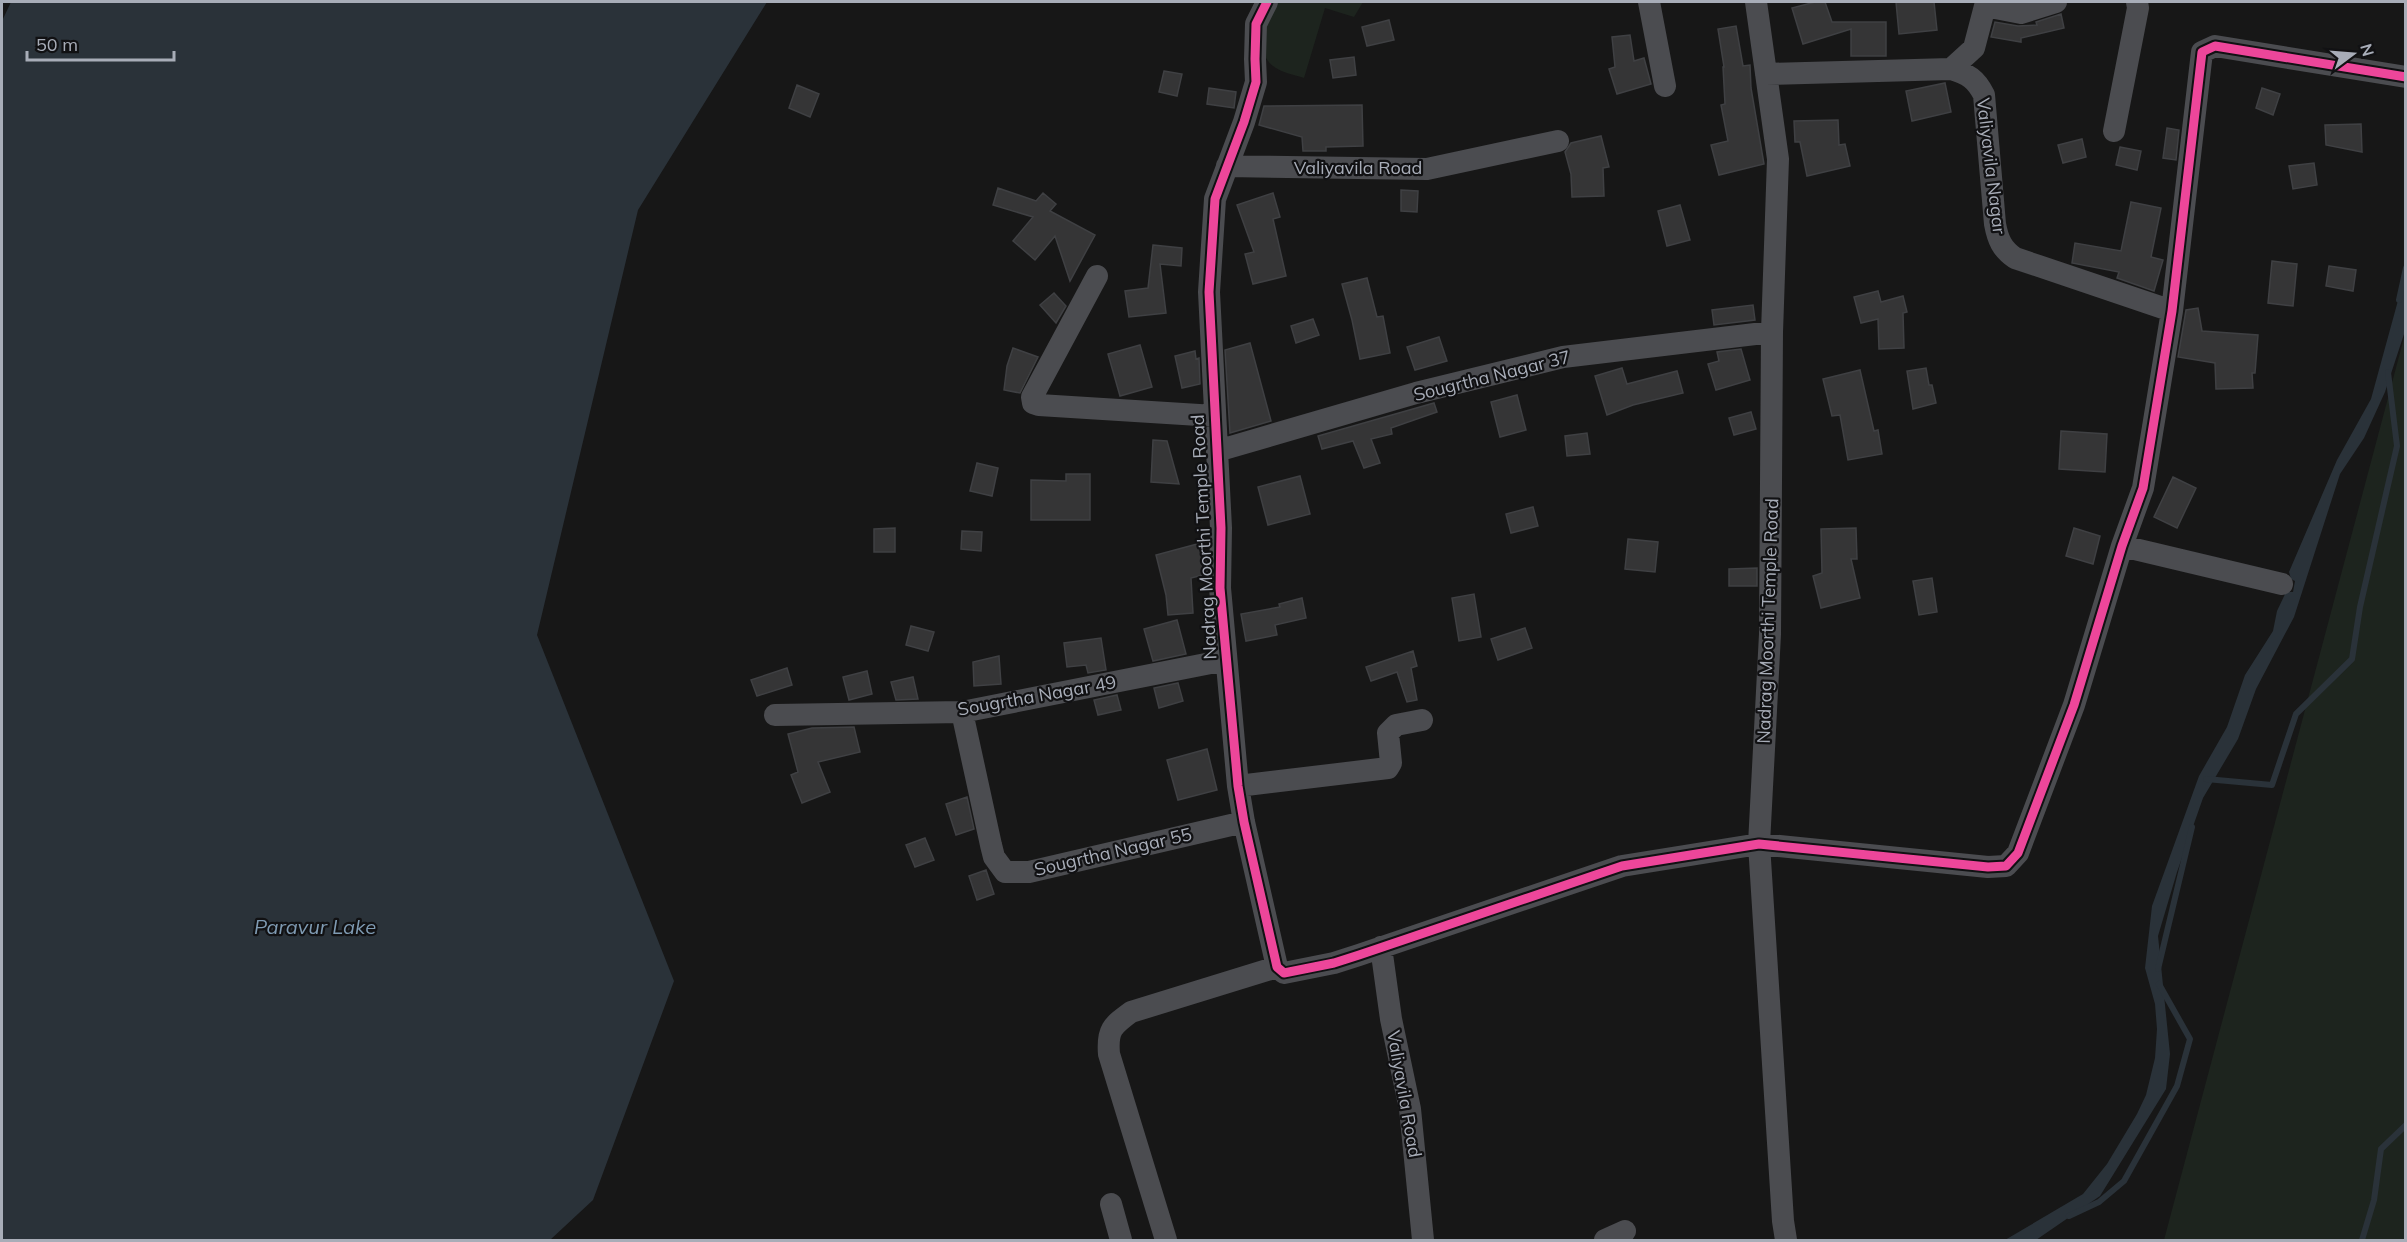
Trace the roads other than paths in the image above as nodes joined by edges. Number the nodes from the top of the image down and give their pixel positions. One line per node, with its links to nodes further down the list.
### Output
1 (1267, 2): 12 (street, Nadrag Moorthi Temple Road)
2 (1649, 2): 9 (street)
3 (1756, 2): 7 (street, Nadrag Moorthi Temple Road)
4 (2056, 2): 6 (street)
5 (2136, 2): 10 (street)
6 (1951, 69): 7 (street, Valiyavila Nagar); 14 (street, Valiyavila Nagar)
7 (1766, 74): 15 (street, Nadrag Moorthi Temple Road)
8 (2406, 76): 14 (street)
9 (1665, 86)
10 (2114, 131)
11 (1558, 141): 12 (street, Valiyavila Road)
12 (1227, 166): 16 (street, Nadrag Moorthi Temple Road)
13 (1096, 276): 16 (street)
14 (2172, 311): 18 (street)
15 (1772, 332): 17 (street, Sougrtha Nagar 37); 26 (street, Nadrag Moorthi Temple Road)
16 (1215, 416): 17 (street, Nadrag Moorthi Temple Road)
17 (1217, 451): 20 (street, Nadrag Moorthi Temple Road)
18 (2122, 546): 19 (street); 26 (street)
19 (2282, 584)
20 (1226, 660): 21 (street, Sougrtha Nagar 49); 24 (street, Nadrag Moorthi Temple Road)
21 (962, 712): 22 (street, Sougrtha Nagar 49); 25 (street, Sougrtha Nagar 55)
22 (775, 715)
23 (1422, 720): 24 (street)
24 (1238, 786): 25 (street, Nadrag Moorthi Temple Road)
25 (1244, 822): 28 (street, Nadrag Moorthi Temple Road)
26 (1759, 844): 27 (street); 33 (street, Nadrag Moorthi Temple Road)
27 (1381, 947): 28 (street); 32 (street, Valiyavila Road)
28 (1277, 967): 31 (street)
29 (1111, 1204): 30 (street)
30 (1121, 1240)
31 (1166, 1240)
32 (1423, 1240)
33 (1786, 1240)

